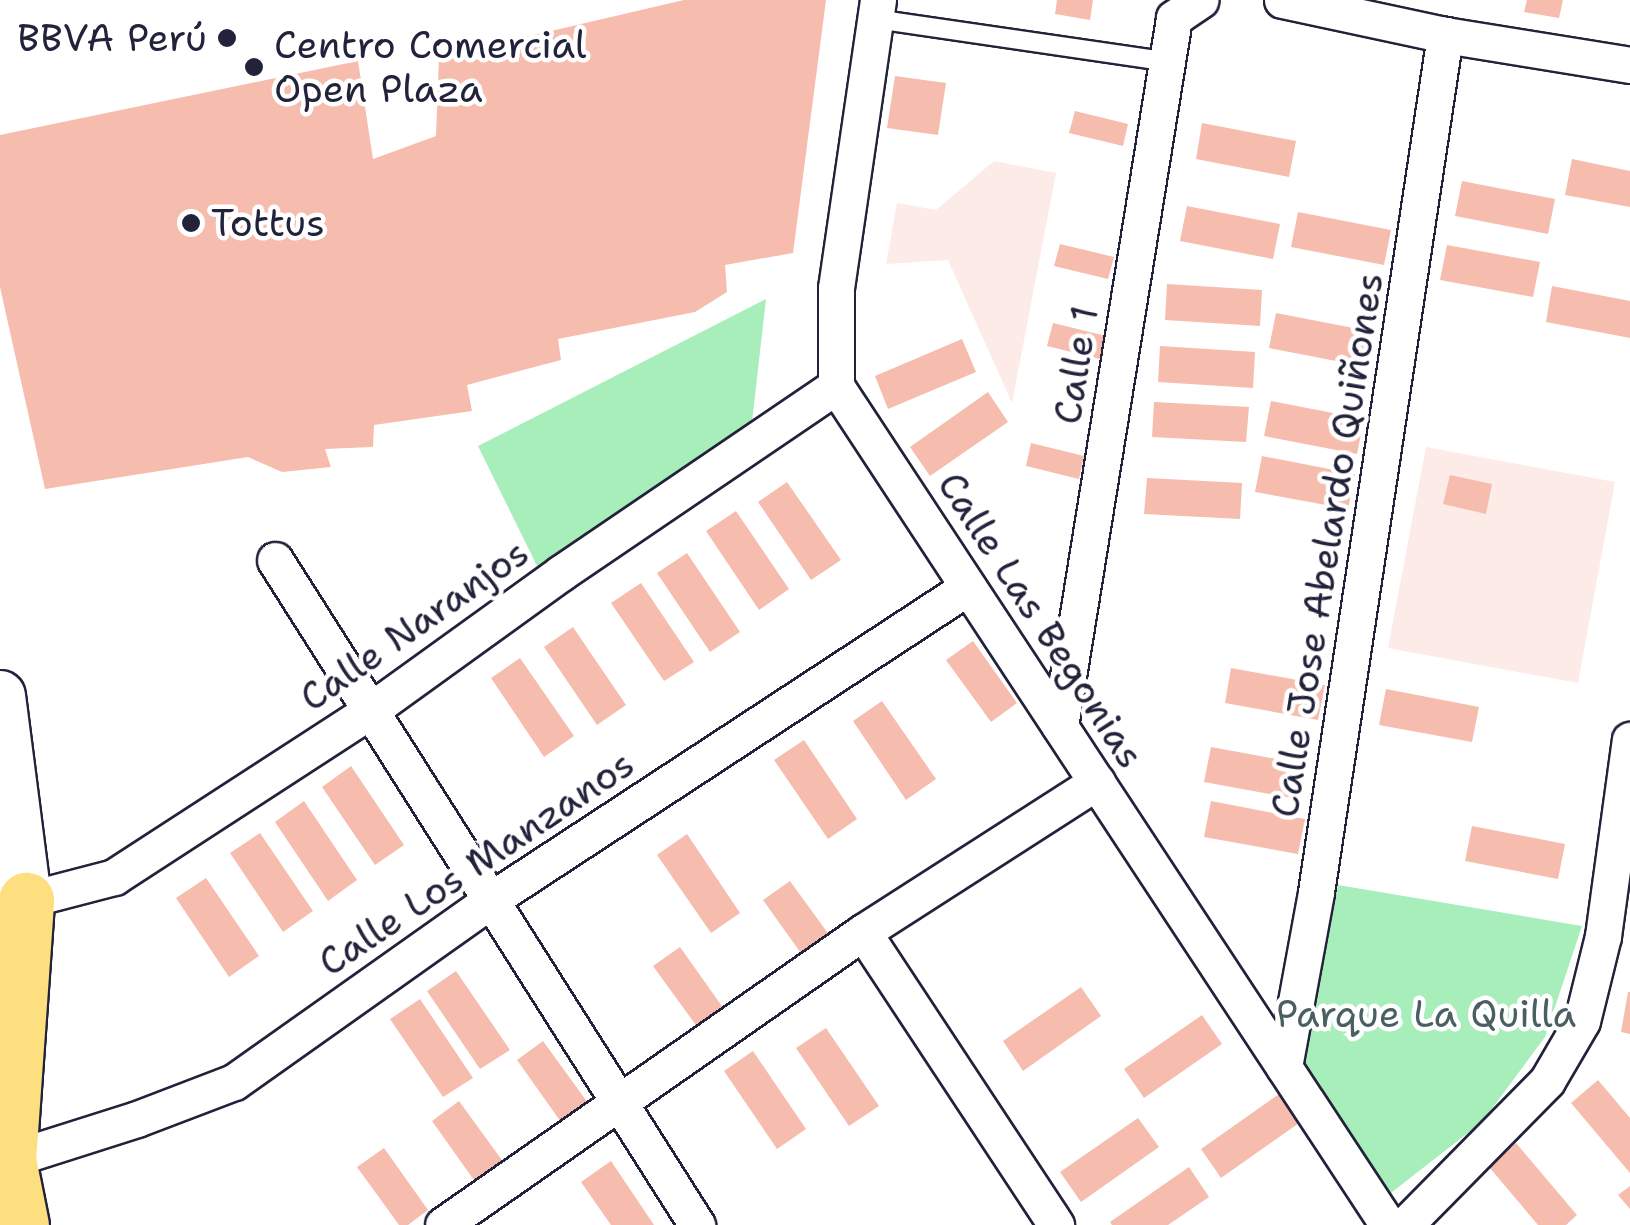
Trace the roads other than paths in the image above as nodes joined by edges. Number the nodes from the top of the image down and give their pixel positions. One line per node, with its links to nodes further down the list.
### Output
1 (1282, 0): 4 (street)
2 (1188, 9): 5 (street, Calle 1)
3 (877, 10): 5 (lane); 7 (street)
4 (1444, 34): 6 (street); 18 (street, Calle Jose Abelardo Quiñones)
5 (1168, 62): 12 (street, Calle 1)
6 (1630, 65)
7 (836, 386): 9 (street, Calle Las Begonias); 11 (street, Calle Naranjos)
8 (275, 560): 11 (street)
9 (968, 586): 12 (street, Calle Las Begonias); 15 (street, Calle Los Manzanos)
10 (0, 696): 16 (main road)
11 (371, 710): 15 (street); 16 (street, Calle Naranjos)
12 (1060, 726): 14 (street, Calle Las Begonias)
13 (1630, 740): 26 (street)
14 (1097, 782): 17 (street); 18 (street, Calle Las Begonias)
15 (492, 899): 19 (street); 20 (street, Calle Los Manzanos)
16 (26, 900): 20 (highway)
17 (863, 932): 19 (street); 24 (street)
18 (1284, 1067): 25 (street, Calle Las Begonias)
19 (618, 1106): 22 (street); 23 (street)
20 (4, 1139): 21 (highway)
21 (21, 1225)
22 (442, 1225)
23 (696, 1225)
24 (1056, 1225)
25 (1388, 1225)
26 (1405, 1225)

